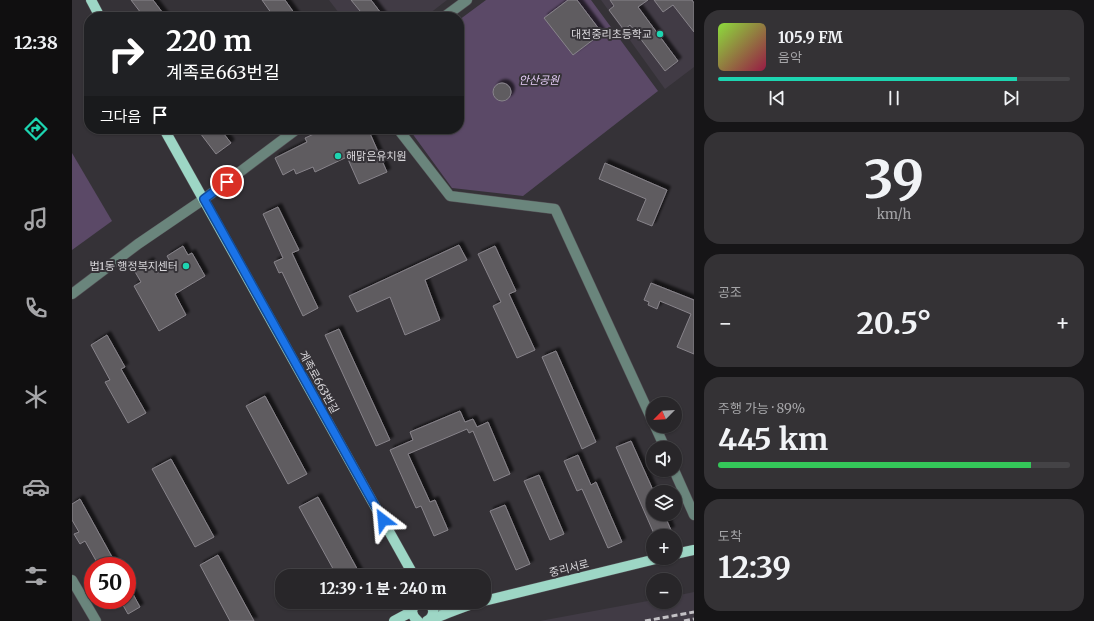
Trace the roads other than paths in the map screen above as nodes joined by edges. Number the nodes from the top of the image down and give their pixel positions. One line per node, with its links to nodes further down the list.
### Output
1 (90, 0): 3 (main road)
2 (466, 0): 4 (street)
3 (97, 12)
4 (450, 12)
5 (167, 134): 8 (main road, 계족로663번길)
6 (290, 134): 8 (street)
7 (402, 134): 10 (street)
8 (204, 199): 9 (street); 16 (main road, 계족로663번길)
9 (72, 294)
10 (646, 407)
11 (677, 477): 12 (street)
12 (694, 515)
13 (694, 550): 14 (main road)
14 (682, 553)
15 (646, 561): 18 (main road, 중리서로)
16 (410, 569)
17 (72, 580): 24 (street)
18 (491, 599)
19 (410, 609): 23 (main road)
20 (414, 609): 25 (main road)
21 (433, 609): 26 (main road)
22 (459, 609): 26 (main road)
23 (395, 620)
24 (96, 621)
25 (418, 621)
26 (427, 621)

